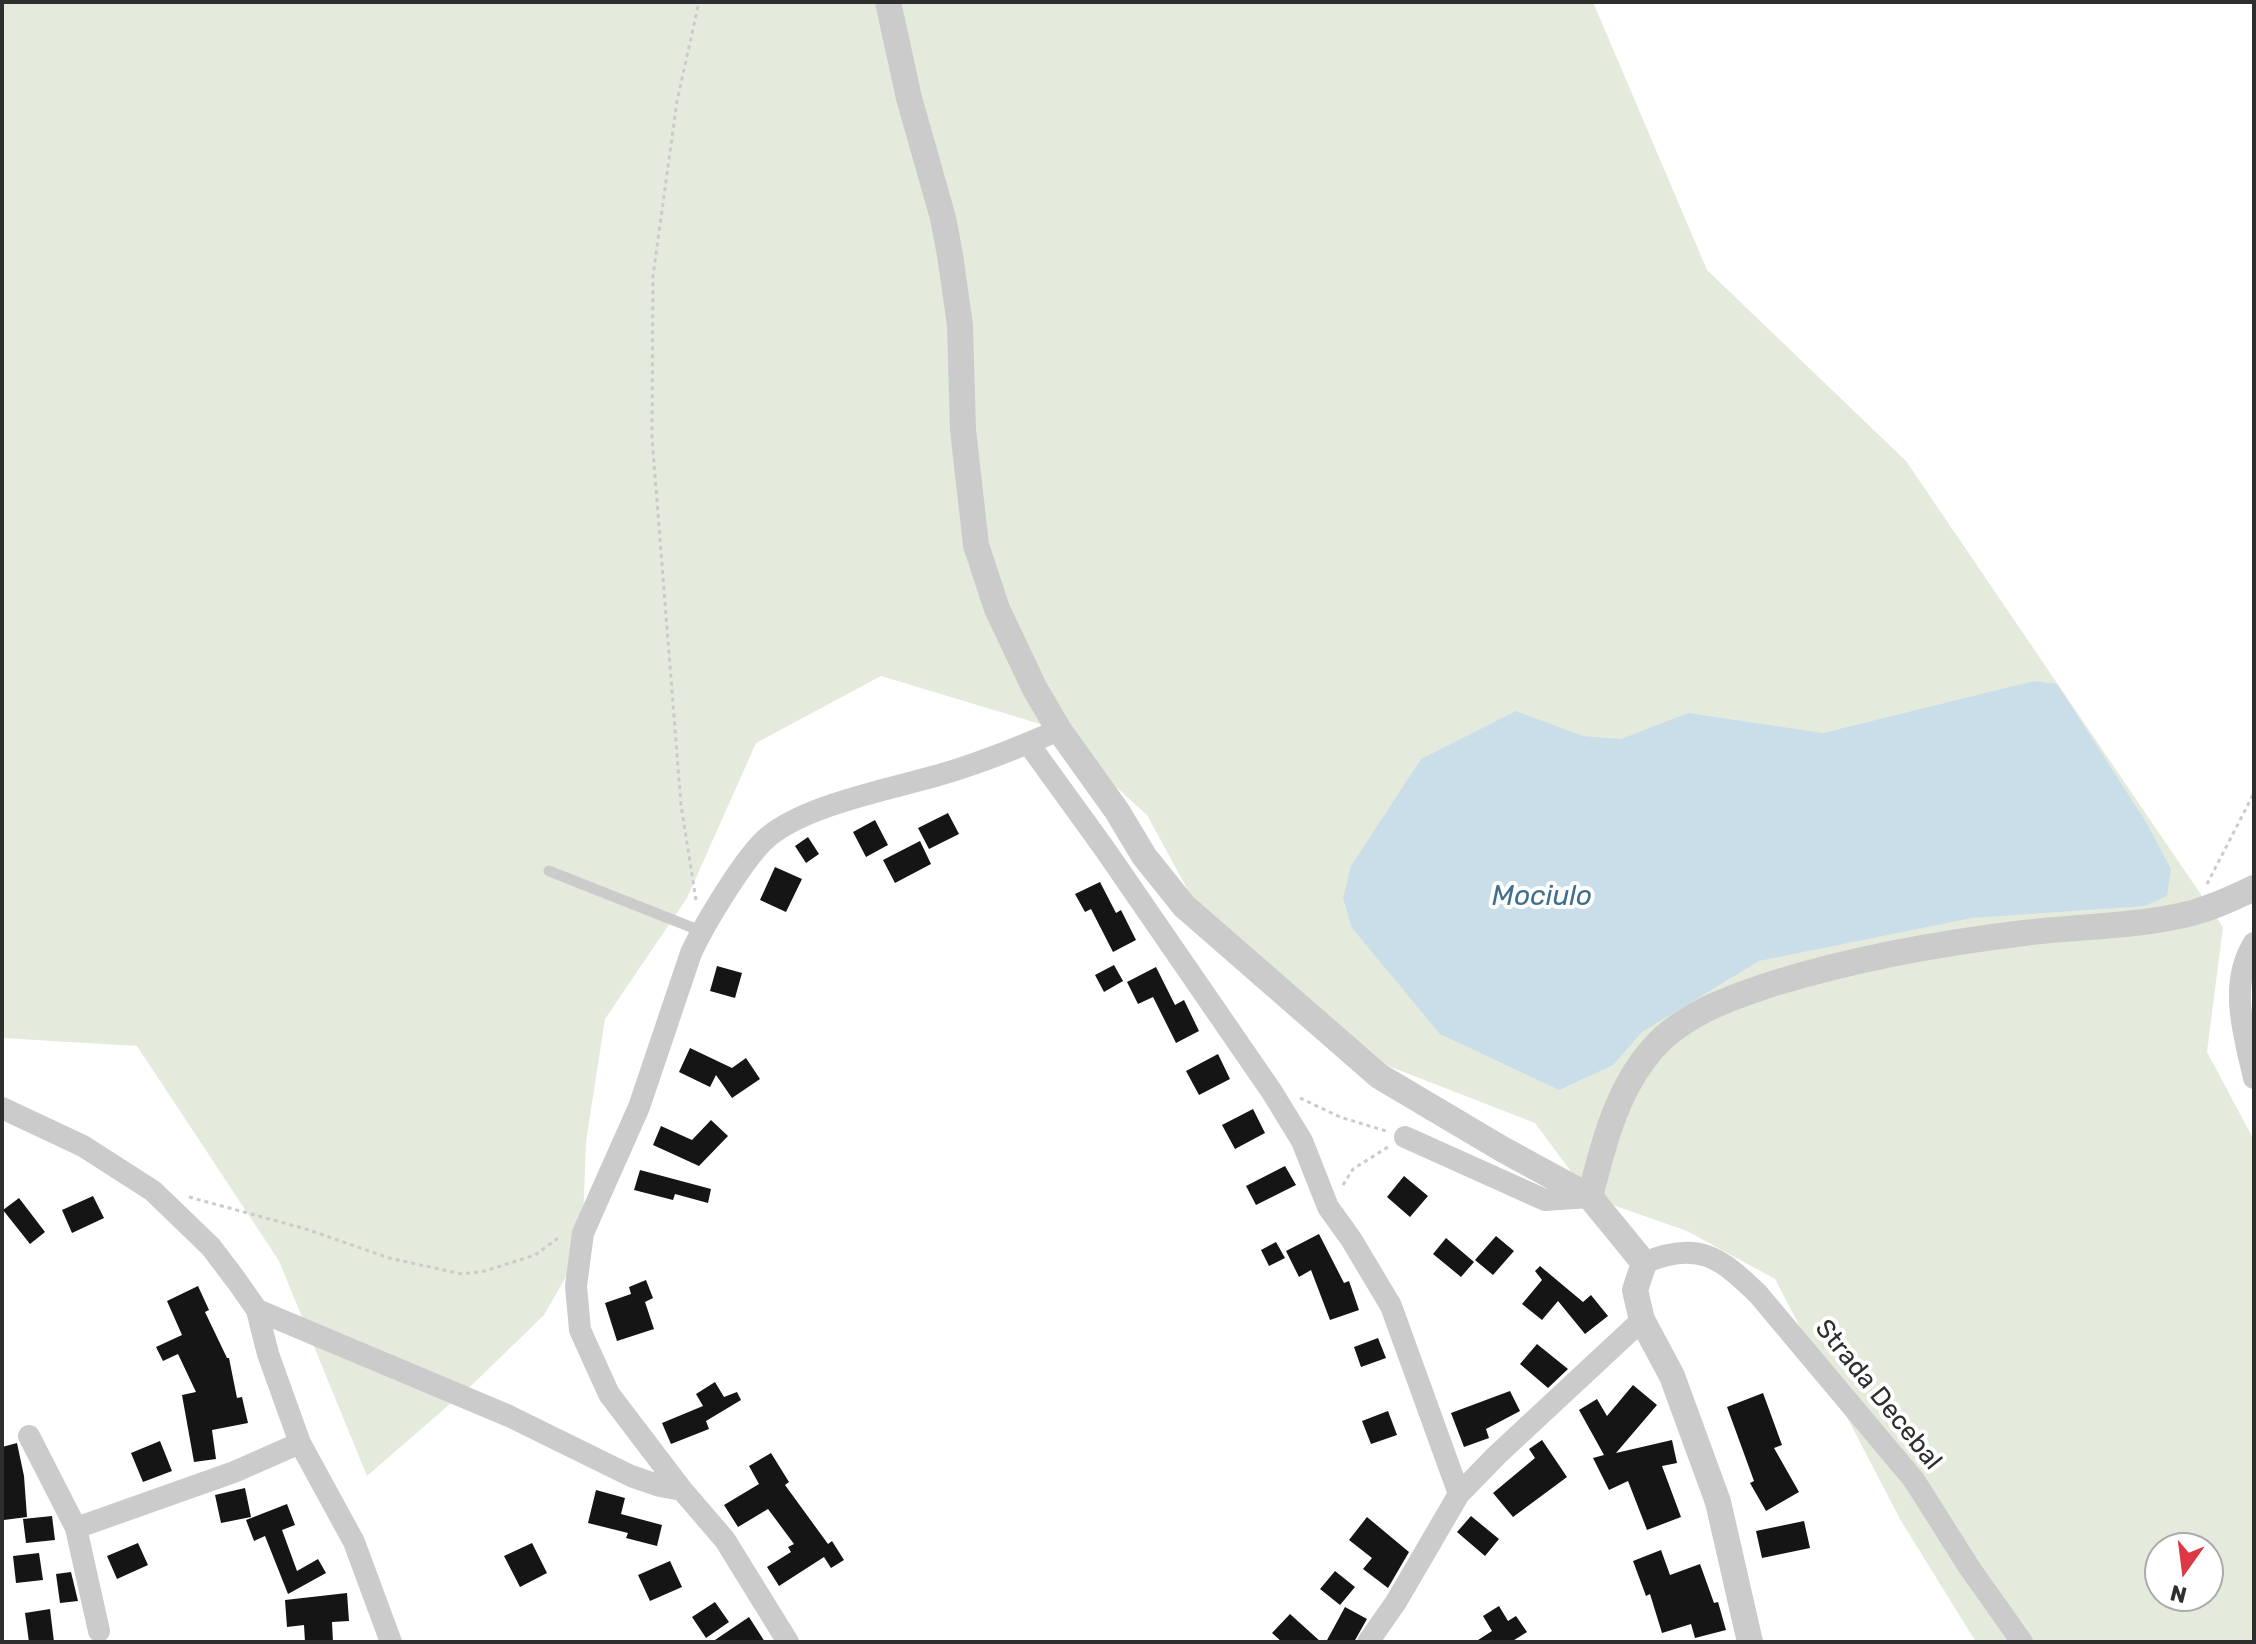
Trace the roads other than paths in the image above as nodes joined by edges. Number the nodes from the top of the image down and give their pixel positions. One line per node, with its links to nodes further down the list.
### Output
1 (888, 2): 2 (street)
2 (1059, 730): 3 (street); 11 (street)
3 (1028, 743): 6 (street); 18 (street)
4 (549, 871): 6 (lane)
5 (2254, 888): 11 (street)
6 (701, 931): 17 (street)
7 (2254, 943): 8 (street)
8 (2254, 1078)
9 (2, 1108): 13 (street)
10 (1405, 1137): 11 (street)
11 (1590, 1197): 12 (street)
12 (1644, 1263): 14 (street); 25 (street, Strada Decebal)
13 (257, 1310): 16 (street); 17 (street)
14 (1642, 1320): 18 (street); 24 (street)
15 (29, 1436): 19 (street)
16 (300, 1443): 19 (street); 21 (street)
17 (682, 1490): 22 (street)
18 (1459, 1494): 23 (street)
19 (76, 1528): 20 (street)
20 (99, 1631)
21 (391, 1642)
22 (788, 1642)
23 (1368, 1642)
24 (1750, 1642)
25 (2022, 1642)

